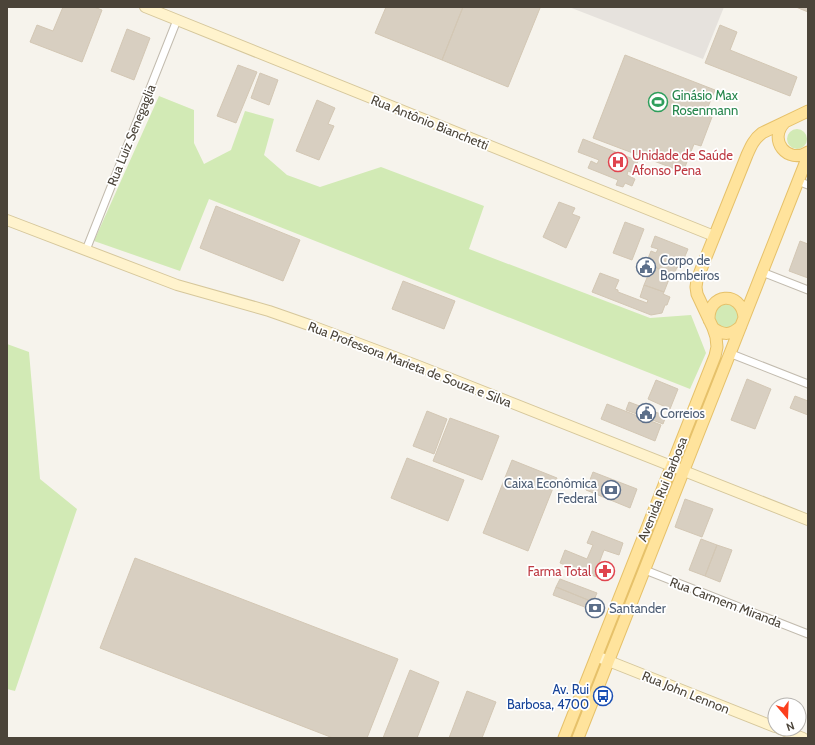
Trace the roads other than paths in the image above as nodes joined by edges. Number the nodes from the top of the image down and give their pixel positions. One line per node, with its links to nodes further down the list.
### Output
1 (145, 7): 2 (street, Rua Antônio Bianchetti)
2 (177, 20): 10 (street, Rua Antônio Bianchetti); 11 (street, Rua Luiz Senegaglia)
3 (808, 111): 4 (main road, Avenida Rui Barbosa)
4 (789, 120): 5 (main road); 6 (main road); 10 (main road, Avenida Rui Barbosa)
5 (808, 122)
6 (808, 152)
7 (808, 156): 8 (main road, Avenida Rui Barbosa)
8 (803, 183): 12 (main road, Avenida Rui Barbosa)
9 (7, 220): 11 (street, Rua Professora Marieta de Souza e Silva)
10 (714, 236): 15 (main road, Avenida Rui Barbosa)
11 (86, 250): 18 (street, Rua Professora Marieta de Souza e Silva)
12 (762, 272): 13 (street); 14 (main road, Avenida Rui Barbosa)
13 (808, 290)
14 (743, 321): 15 (main road); 15 (main road); 16 (main road, Avenida Rui Barbosa)
15 (711, 324): 18 (main road, Avenida Rui Barbosa)
16 (729, 353): 17 (street); 19 (main road, Avenida Rui Barbosa)
17 (808, 384)
18 (672, 466): 19 (street, Rua Professora Marieta de Souza e Silva); 23 (main road, Avenida Rui Barbosa)
19 (684, 471): 20 (street, Rua Professora Marieta de Souza e Silva); 21 (main road, Avenida Rui Barbosa)
20 (808, 520)
21 (645, 570): 22 (street, Rua Carmem Miranda); 24 (main road, Avenida Rui Barbosa)
22 (808, 634)
23 (596, 656): 24 (street, Rua John Lennon); 26 (main road, Avenida Rui Barbosa)
24 (608, 661): 25 (street, Rua John Lennon); 27 (main road, Avenida Rui Barbosa)
25 (767, 724)
26 (564, 738)
27 (578, 738)

